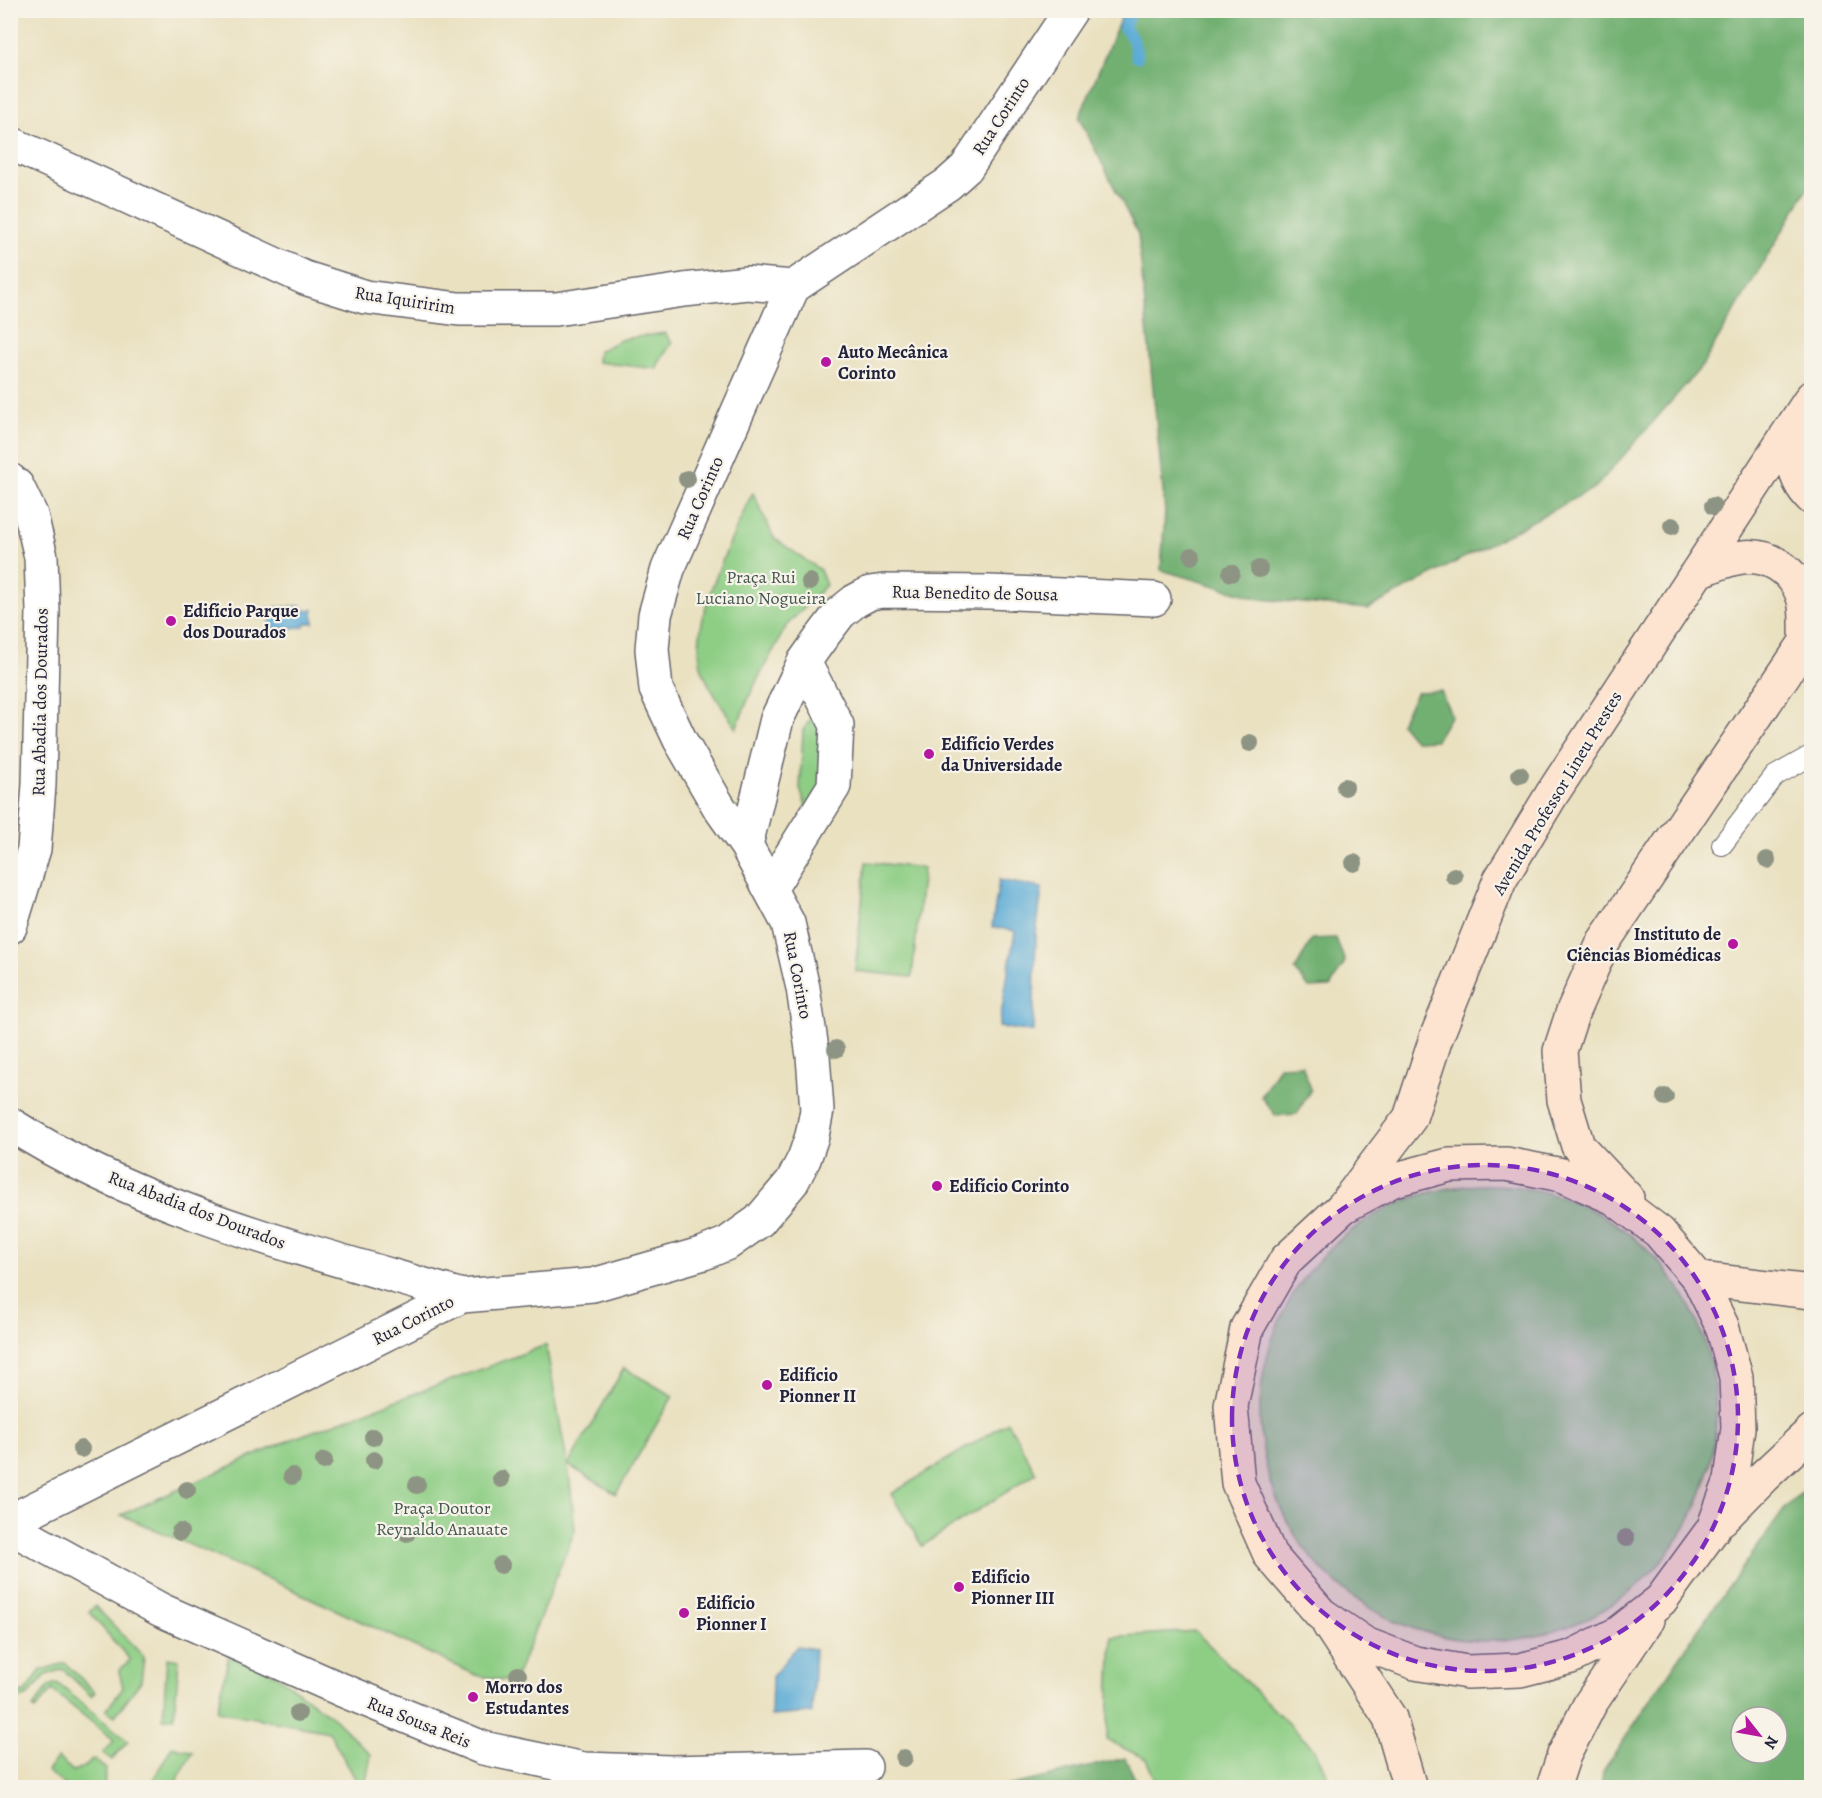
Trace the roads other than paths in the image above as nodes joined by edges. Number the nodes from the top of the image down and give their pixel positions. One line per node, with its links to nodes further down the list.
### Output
1 (1071, 10): 3 (street, Rua Corinto)
2 (10, 143): 3 (street, Rua Iquiririm)
3 (793, 287): 12 (street, Rua Corinto)
4 (1812, 398): 6 (main road); 7 (main road, Avenida Professor Lineu Prestes)
5 (10, 480): 15 (street, Rua Abadia dos Dourados)
6 (1812, 498)
7 (1698, 572): 9 (main road); 17 (main road, Avenida Professor Lineu Prestes)
8 (1154, 599): 10 (street, Rua Benedito de Sousa)
9 (1809, 638): 18 (main road)
10 (804, 663): 12 (street, Rua Benedito de Sousa); 14 (street)
11 (1812, 755): 13 (lane)
12 (746, 845): 14 (street, Rua Corinto)
13 (1722, 845)
14 (770, 889): 21 (street, Rua Corinto)
15 (10, 927)
16 (10, 1124): 21 (street, Rua Abadia dos Dourados)
17 (1343, 1207): 18 (main road); 27 (main road)
18 (1659, 1232): 19 (main road)
19 (1699, 1280): 20 (main road); 25 (main road)
20 (1812, 1292)
21 (462, 1296): 23 (street, Rua Corinto)
22 (1812, 1431): 25 (main road)
23 (10, 1521)
24 (10, 1527): 28 (street, Rua Sousa Reis)
25 (1713, 1529): 26 (main road)
26 (1661, 1600): 27 (main road); 30 (main road)
27 (1321, 1614): 29 (main road)
28 (865, 1767)
29 (1410, 1788)
30 (1553, 1788)

